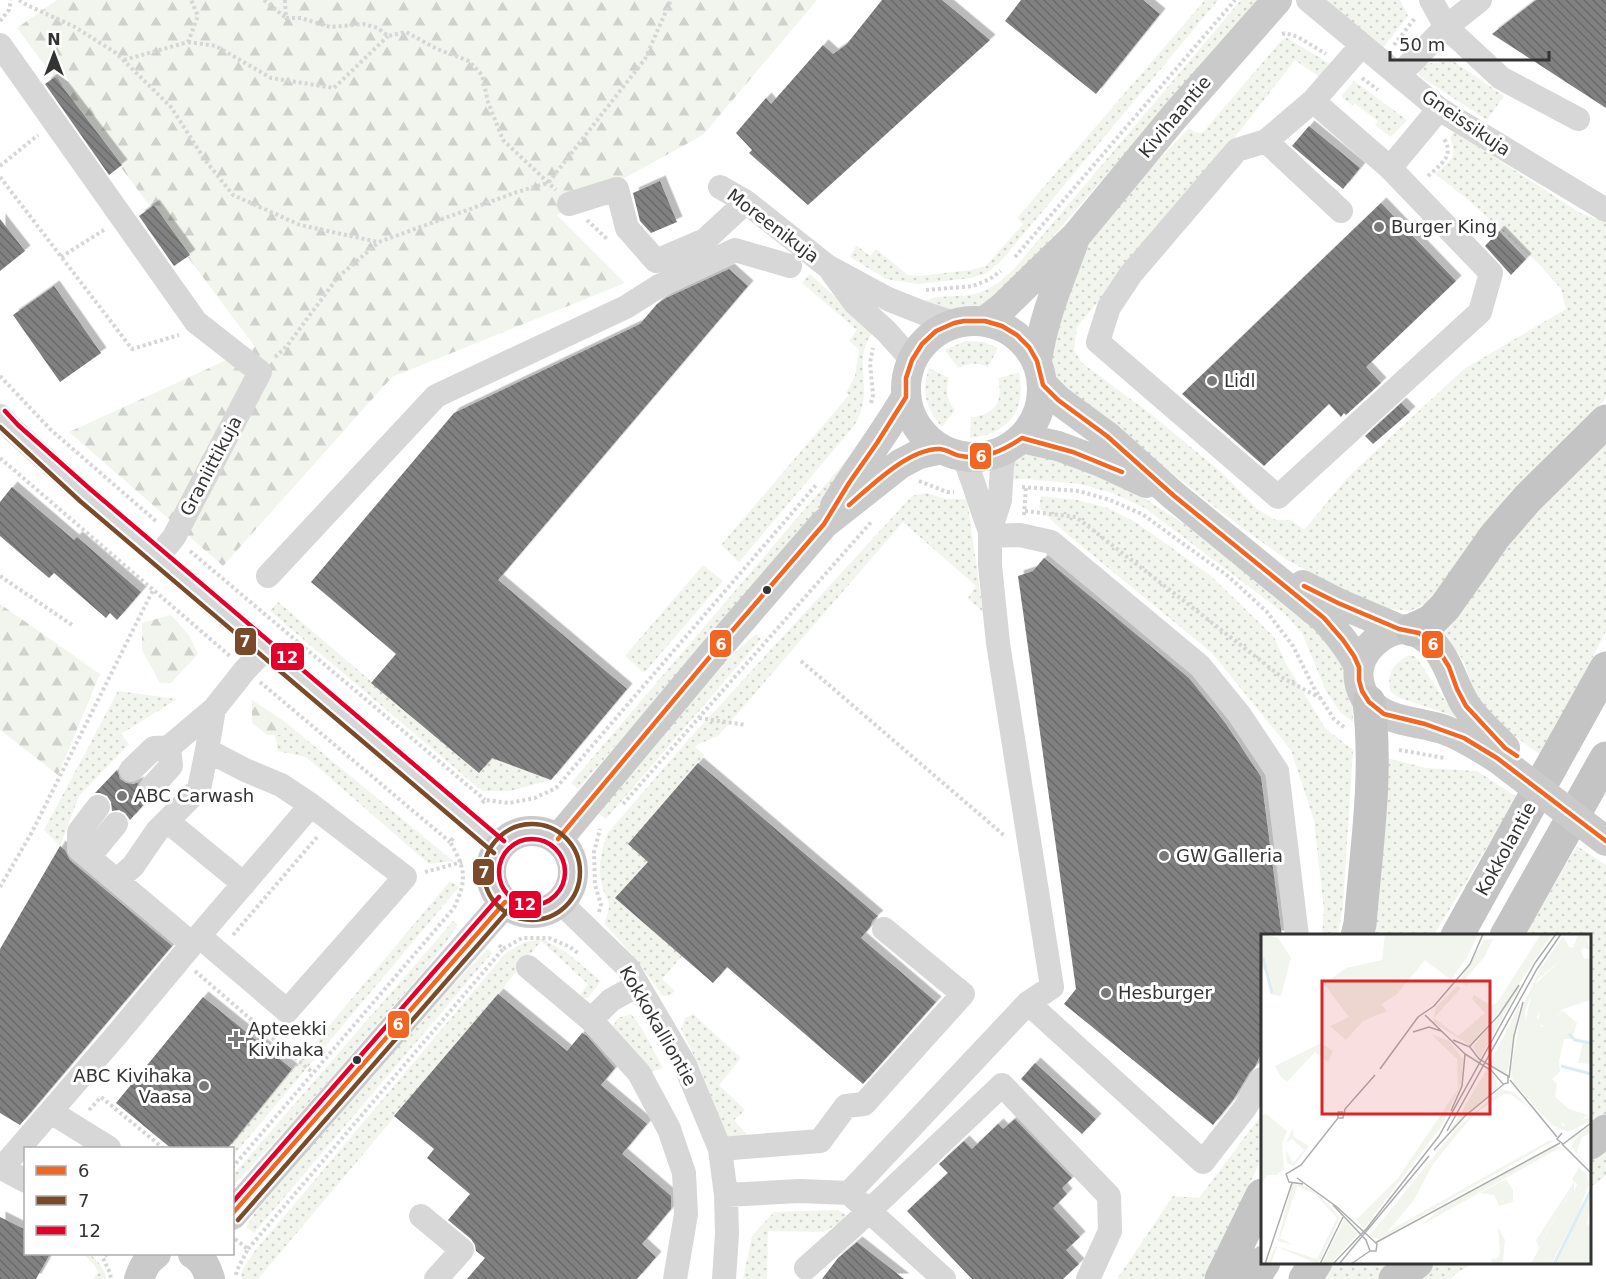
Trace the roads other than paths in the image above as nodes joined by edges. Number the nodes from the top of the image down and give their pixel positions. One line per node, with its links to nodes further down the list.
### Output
1 (1277, 0): 19 (main road, Kivihaantie)
2 (1308, 0): 7 (street, Gneissikuja)
3 (1480, 0): 5 (street)
4 (1432, 2): 5 (street)
5 (1446, 27): 8 (street); 11 (street)
6 (0, 45): 35 (street, Graniittikuja)
7 (1362, 45): 8 (street, Gneissikuja); 9 (street)
8 (1390, 68): 10 (street, Gneissikuja)
9 (1313, 101): 12 (street); 13 (street)
10 (1439, 109): 13 (street); 17 (street, Gneissikuja)
11 (1578, 119)
12 (1266, 141): 13 (street); 18 (street)
13 (1390, 168)
14 (720, 187): 15 (street, Moreenikuja)
15 (746, 202): 16 (street); 21 (street, Moreenikuja)
16 (569, 204)
17 (1606, 210)
18 (1341, 211)
19 (1076, 236): 22 (main road, Kivihaantie); 25 (main road, Kivihaantie)
20 (790, 266): 37 (street)
21 (827, 266): 23 (street, Moreenikuja); 24 (street, Moreenikuja)
22 (985, 321): 23 (main road); 25 (main road)
23 (954, 323): 24 (main road)
24 (912, 360): 26 (main road)
25 (1040, 373): 29 (main road); 32 (main road)
26 (906, 397): 30 (main road); 33 (main road)
27 (1606, 421): 38 (highway)
28 (4, 430): 35 (street)
29 (1014, 444): 30 (main road); 31 (street); 32 (main road)
30 (952, 453): 31 (street); 33 (main road)
31 (988, 490): 34 (street)
32 (1173, 495): 36 (main road)
33 (824, 524): 55 (main road)
34 (990, 534): 64 (street); 71 (street)
35 (158, 557): 39 (street)
36 (1254, 561): 38 (main road); 40 (main road)
37 (268, 576)
38 (1405, 630): 40 (main road); 46 (main road)
39 (265, 649): 43 (street); 57 (street)
40 (1359, 667): 42 (main road)
41 (1606, 668): 66 (highway, Kokkolantie)
42 (1369, 702): 46 (main road); 65 (highway)
43 (214, 709): 44 (street); 45 (street)
44 (169, 747): 48 (street); 49 (street)
45 (207, 750): 50 (street); 52 (street)
46 (1501, 753): 53 (main road); 56 (main road, bridge)
47 (1606, 758): 67 (highway)
48 (131, 770)
49 (151, 788)
50 (311, 804): 60 (street); 68 (street)
51 (98, 807): 58 (street)
52 (167, 821): 59 (street); 60 (street)
53 (1606, 822)
54 (116, 824): 58 (street)
55 (558, 840): 57 (main road); 62 (main road)
56 (1606, 841)
57 (499, 847): 61 (main road)
58 (89, 857): 59 (street)
59 (117, 880): 68 (street)
60 (244, 884): 68 (street)
61 (505, 902): 62 (main road); 85 (main road)
62 (560, 902): 70 (street, Kokkokalliontie)
63 (884, 928): 78 (street)
64 (1297, 934)
65 (1358, 934)
66 (1458, 934)
67 (1507, 934)
68 (191, 946): 74 (street)
69 (528, 967): 72 (street)
70 (638, 985): 72 (street); 78 (street, Kokkokalliontie)
71 (1028, 1003): 73 (street); 81 (street)
72 (591, 1020): 92 (street)
73 (1261, 1082)
74 (51, 1112): 77 (street); 79 (street)
75 (1606, 1131): 76 (highway)
76 (1591, 1142)
77 (106, 1147)
78 (720, 1149): 82 (street, Kokkokalliontie)
79 (1, 1168): 80 (street)
80 (24, 1180)
81 (849, 1193): 82 (street); 84 (street)
82 (726, 1195): 93 (street, Kokkokalliontie)
83 (1261, 1198): 96 (highway)
84 (869, 1211): 90 (street); 94 (street); 95 (street)
85 (234, 1213)
86 (421, 1216): 91 (street)
87 (1263, 1264): 97 (highway)
88 (1315, 1264): 98 (highway)
89 (1416, 1264): 99 (highway)
90 (806, 1268)
91 (436, 1279)
92 (675, 1279)
93 (724, 1279)
94 (944, 1279)
95 (1088, 1279)
96 (1221, 1279)
97 (1253, 1279)
98 (1305, 1279)
99 (1395, 1279)

